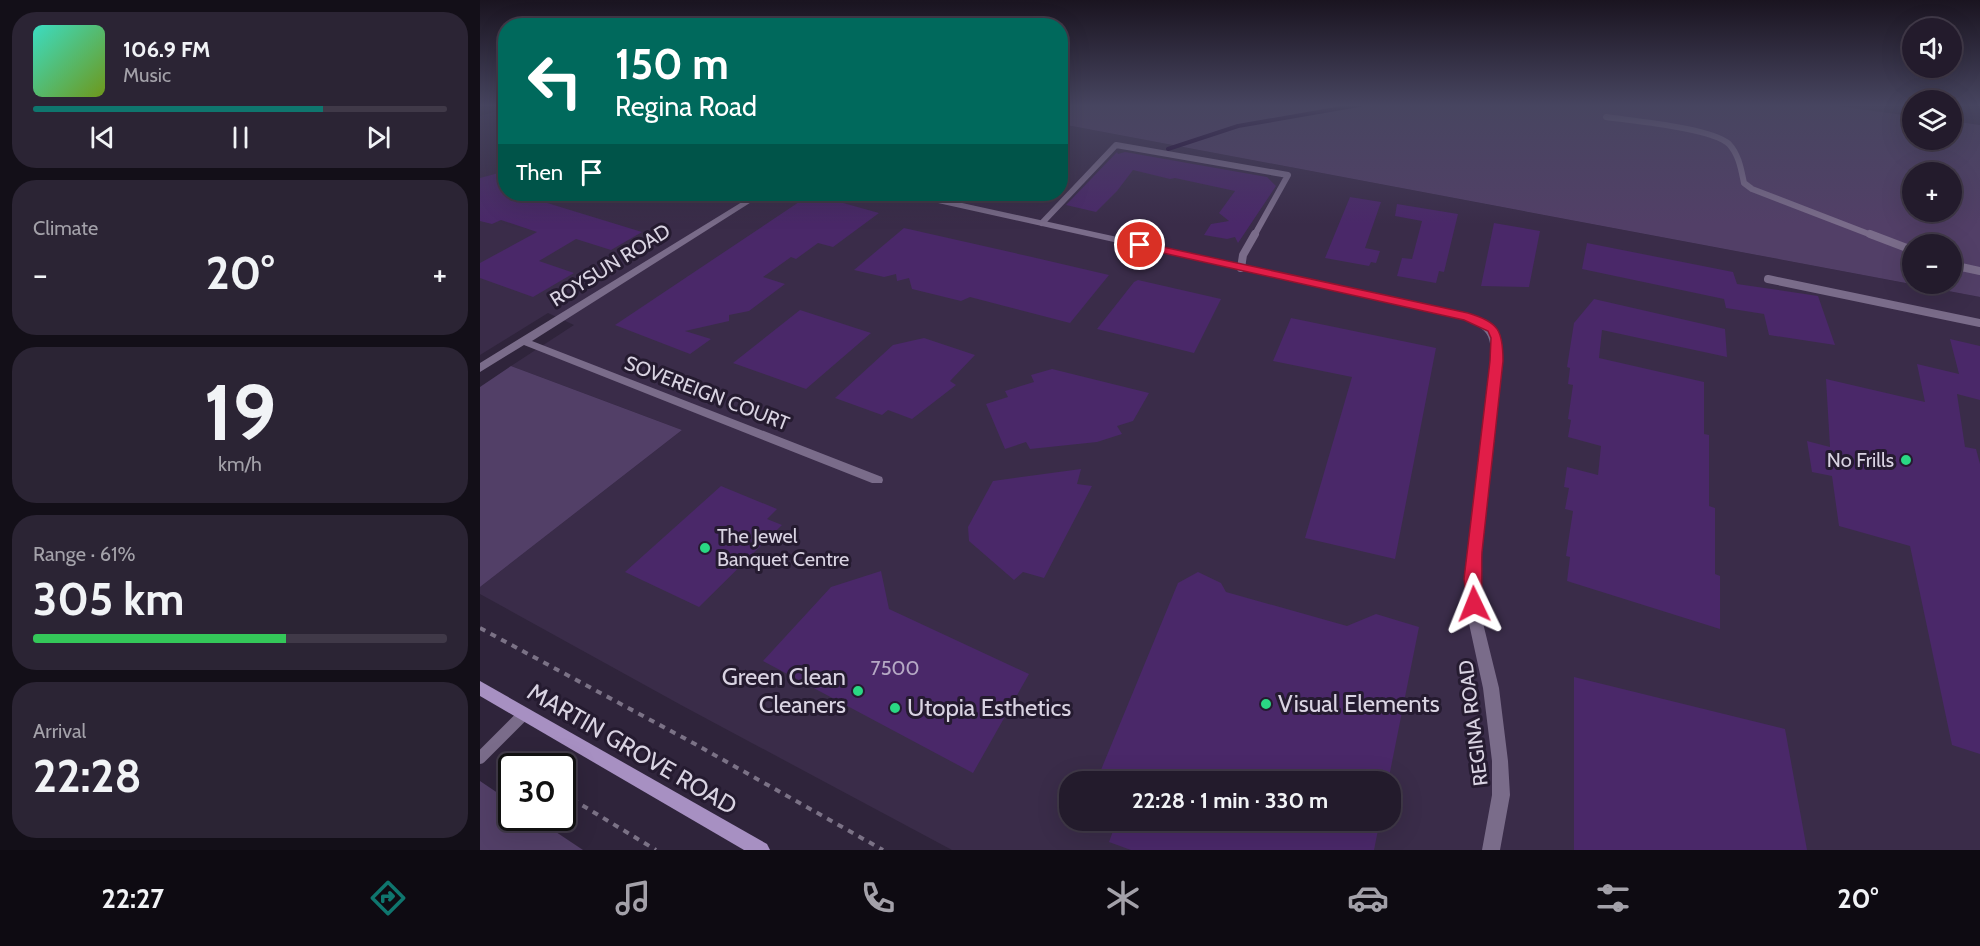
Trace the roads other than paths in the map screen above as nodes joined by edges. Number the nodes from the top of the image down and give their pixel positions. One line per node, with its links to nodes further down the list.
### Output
1 (1730, 145): 7 (lane)
2 (1068, 196): 8 (lane)
3 (749, 201): 13 (street, ROYSUN ROAD)
4 (942, 201): 6 (street, REGINA ROAD)
5 (1064, 201): 6 (lane)
6 (1042, 224): 8 (street, REGINA ROAD)
7 (1902, 246)
8 (1241, 268): 20 (street, REGINA ROAD)
9 (1962, 268): 10 (lane)
10 (1980, 272)
11 (1768, 279): 12 (lane)
12 (1980, 323)
13 (523, 341): 14 (street, ROYSUN ROAD); 15 (street, SOVEREIGN COURT)
14 (480, 368)
15 (877, 480)
16 (480, 688): 17 (main road, MARTIN GROVE ROAD)
17 (524, 714): 18 (lane); 19 (main road, MARTIN GROVE ROAD)
18 (480, 758)
19 (761, 850)
20 (1491, 850)

